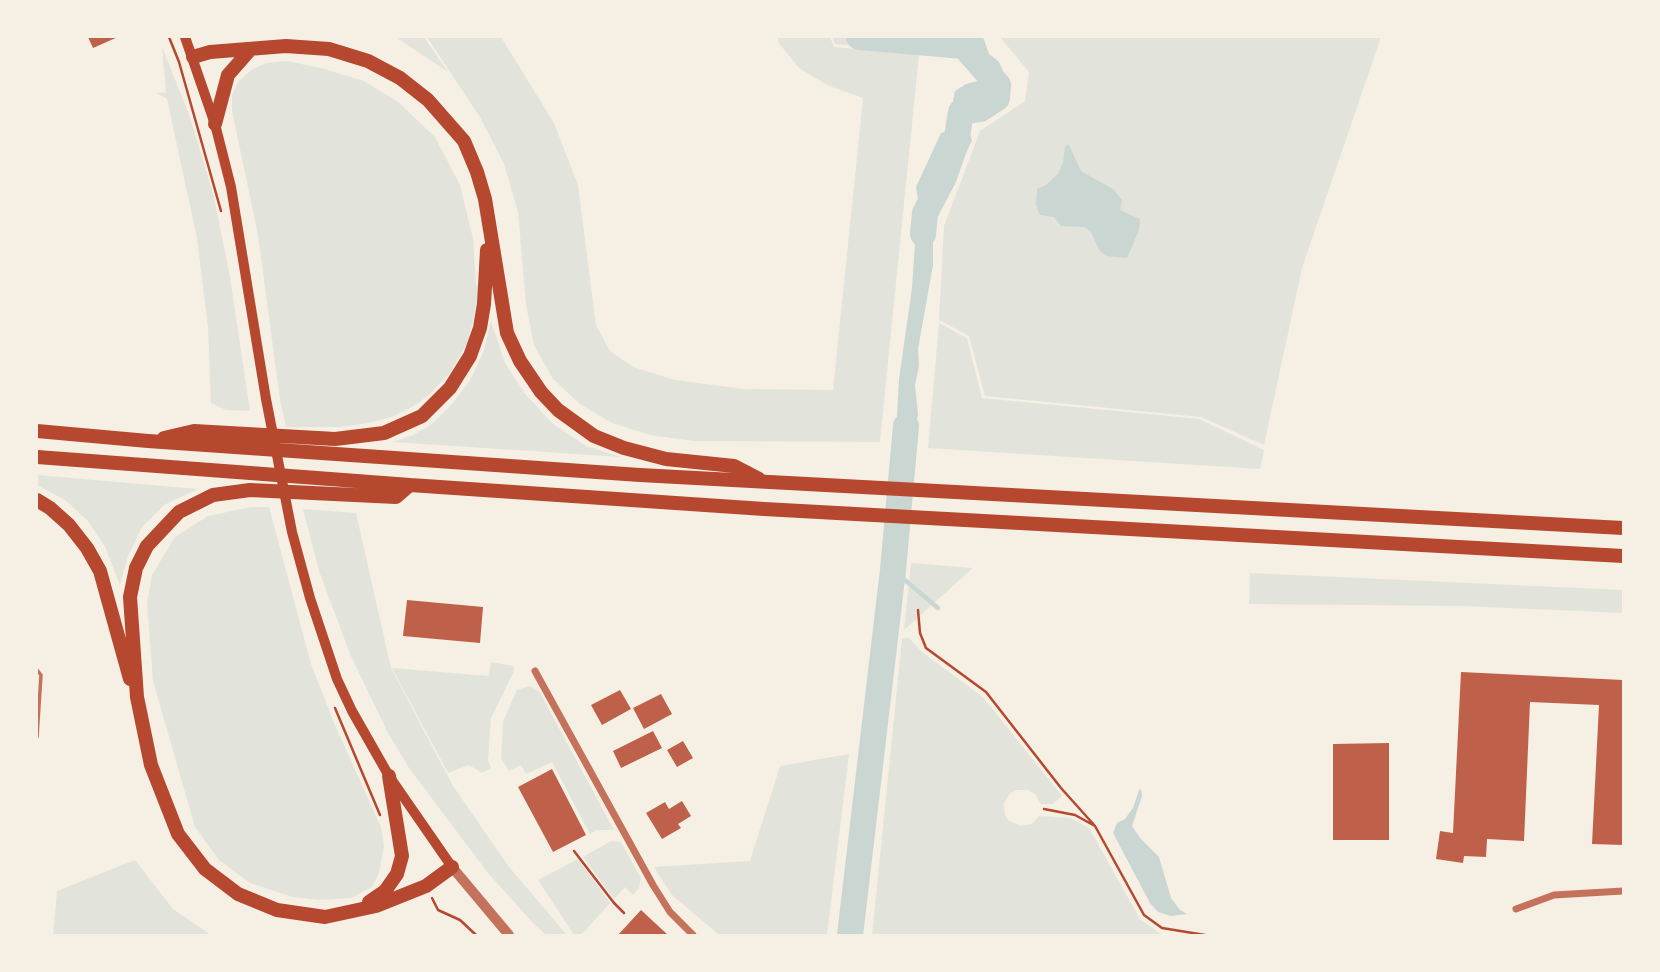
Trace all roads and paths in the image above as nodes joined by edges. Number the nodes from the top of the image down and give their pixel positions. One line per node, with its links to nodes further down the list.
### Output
1 (169, 37): 6 (path)
2 (185, 37): 4 (main road)
3 (250, 50): 4 (highway); 5 (highway); 7 (highway)
4 (193, 57): 5 (main road)
5 (215, 124): 21 (main road)
6 (223, 223)
7 (489, 231): 9 (highway); 11 (highway)
8 (37, 431): 9 (highway)
9 (148, 441): 11 (highway)
10 (37, 457): 12 (highway)
11 (763, 482): 14 (highway)
12 (410, 485): 15 (highway); 19 (highway)
13 (37, 500): 19 (highway)
14 (1623, 528)
15 (1623, 556)
16 (919, 610): 23 (path)
17 (37, 670): 20 (lane)
18 (535, 671): 31 (street)
19 (137, 697): 29 (highway)
20 (37, 737)
21 (389, 776): 25 (main road); 29 (highway)
22 (1044, 809): 23 (path)
23 (1095, 826): 32 (path)
24 (575, 851): 28 (path)
25 (452, 867): 29 (highway); 30 (street)
26 (1623, 891): 27 (street)
27 (1516, 909)
28 (624, 913)
29 (325, 916)
30 (509, 935)
31 (693, 935)
32 (1205, 935)

